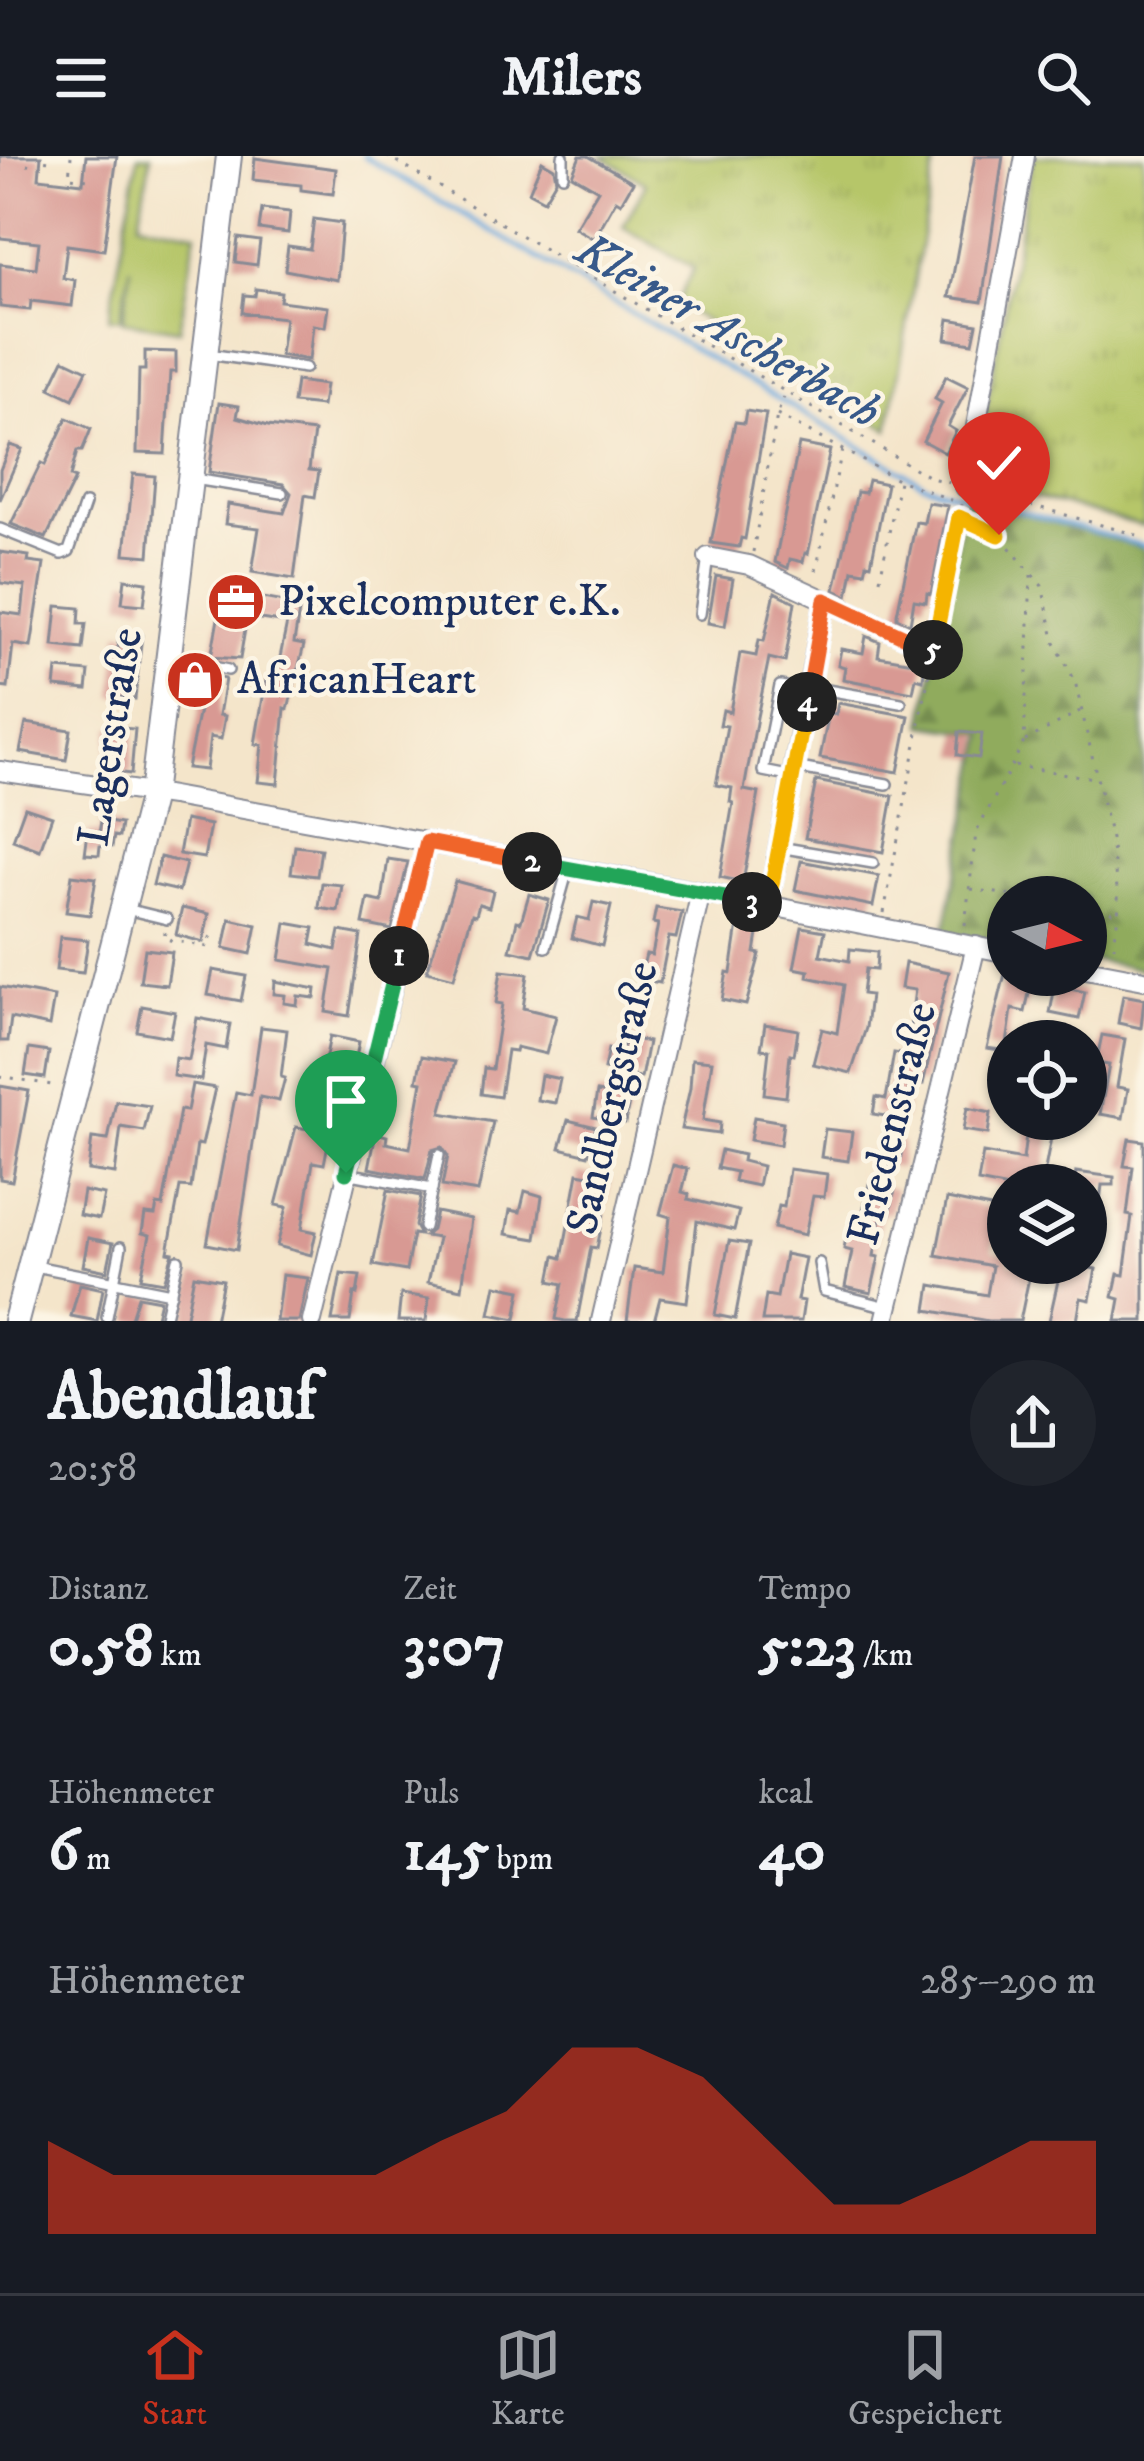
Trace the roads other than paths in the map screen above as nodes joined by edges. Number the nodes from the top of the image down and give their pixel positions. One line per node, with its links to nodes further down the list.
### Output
1 (229, 156): 5 (street, Lagerstraße)
2 (563, 156): 4 (lane)
3 (1025, 156): 8 (street)
4 (563, 176)
5 (202, 354): 6 (lane); 7 (street, Lagerstraße)
6 (305, 368)
7 (189, 478): 9 (lane); 16 (street, Lagerstraße)
8 (965, 487)
9 (282, 494)
10 (85, 504): 11 (lane)
11 (0, 529)
12 (708, 557): 13 (street); 14 (lane)
13 (825, 600): 15 (street); 18 (street)
14 (700, 614)
15 (933, 650)
16 (168, 658): 17 (lane); 23 (street, Lagerstraße)
17 (228, 670)
18 (809, 689): 19 (lane); 21 (street); 21 (lane)
19 (901, 703)
20 (0, 771): 23 (street)
21 (793, 772): 22 (lane); 25 (street)
22 (887, 784)
23 (152, 794): 24 (street); 30 (street, Lagerstraße)
24 (427, 842): 27 (street); 38 (street)
25 (779, 847): 26 (lane); 29 (street)
26 (873, 863)
27 (568, 869): 28 (street); 33 (lane)
28 (701, 892): 29 (street); 52 (street, Sandbergstraße)
29 (768, 905): 32 (street)
30 (123, 908): 31 (lane); 44 (street, Lagerstraße)
31 (167, 919)
32 (970, 944): 34 (street); 47 (street, Friedenstraße)
33 (546, 947)
34 (987, 948)
35 (1107, 973): 36 (street)
36 (1144, 980)
37 (439, 1155): 39 (lane)
38 (346, 1173): 39 (lane); 51 (street)
39 (432, 1190): 40 (lane)
40 (424, 1227)
41 (121, 1247): 45 (lane)
42 (178, 1260): 46 (lane)
43 (819, 1263): 47 (lane)
44 (31, 1265): 45 (lane); 49 (street, Lagerstraße)
45 (113, 1282): 46 (lane); 48 (lane)
46 (171, 1293): 50 (lane)
47 (886, 1314)
48 (106, 1317)
49 (16, 1321)
50 (164, 1321)
51 (312, 1321)
52 (601, 1321)

